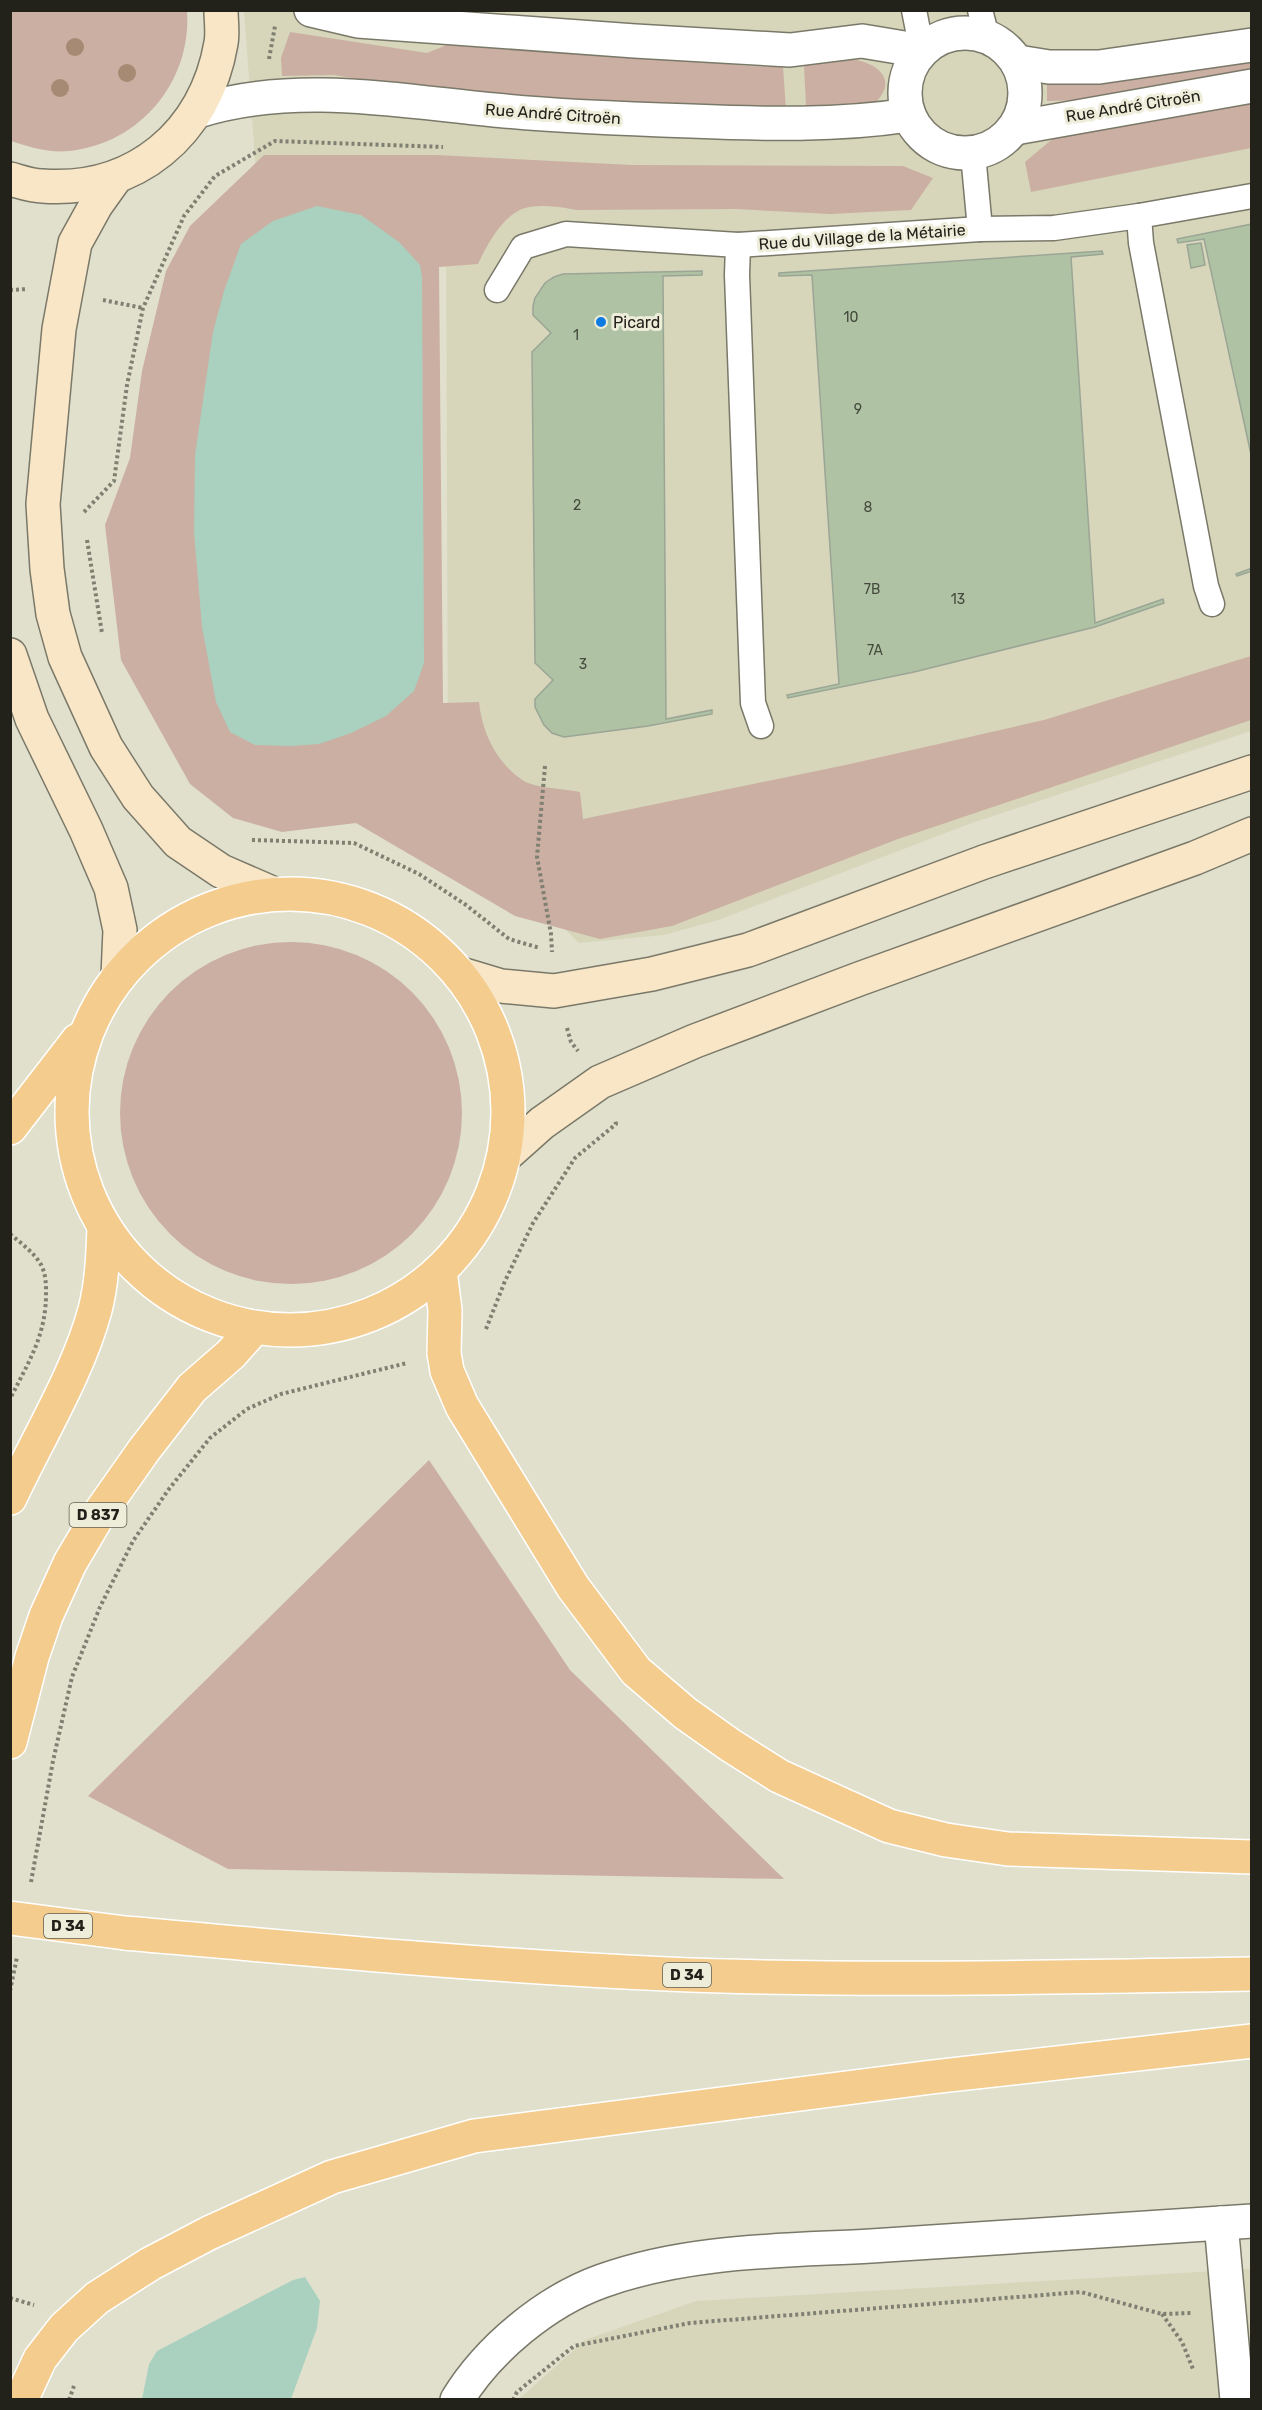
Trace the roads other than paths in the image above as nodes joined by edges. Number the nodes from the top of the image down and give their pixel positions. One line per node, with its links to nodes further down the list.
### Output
1 (221, 10): 9 (main road)
2 (311, 10): 6 (street)
3 (914, 10): 6 (lane)
4 (984, 24): 6 (street); 7 (street)
5 (1251, 45): 7 (street)
6 (922, 51): 10 (street)
7 (1017, 62): 11 (street)
8 (1251, 86): 11 (street, Rue André Citroën)
9 (198, 111): 10 (street, Rue André Citroën); 13 (main road)
10 (909, 115): 12 (street)
11 (1015, 128): 12 (street)
12 (973, 153): 17 (lane)
13 (116, 177): 14 (main road); 25 (main road)
14 (10, 179)
15 (1251, 196): 16 (lane, Rue du Village de la Métairie)
16 (1139, 216): 17 (lane, Rue du Village de la Métairie); 20 (lane)
17 (980, 229): 18 (lane, Rue du Village de la Métairie)
18 (738, 245): 19 (lane, Rue du Village de la Métairie); 22 (lane)
19 (497, 290)
20 (1212, 604)
21 (10, 655): 27 (main road)
22 (761, 726)
23 (1251, 772): 26 (main road)
24 (1251, 834): 30 (main road)
25 (274, 894): 26 (main road); 27 (main road)
26 (461, 974): 30 (main road)
27 (118, 976): 28 (main road)
28 (88, 1026): 29 (main road); 31 (main road)
29 (10, 1128)
30 (505, 1156): 32 (main road)
31 (104, 1227): 33 (main road); 34 (main road)
32 (440, 1271): 33 (main road); 36 (main road)
33 (254, 1328): 35 (main road, D 837)
34 (10, 1498)
35 (10, 1742)
36 (1251, 1857)
37 (15, 1932): 38 (main road, D 34, bridge)
38 (1251, 1974)
39 (1251, 2041): 41 (main road)
40 (1236, 2222): 42 (street); 43 (street)
41 (21, 2400)
42 (457, 2400)
43 (1237, 2400)

